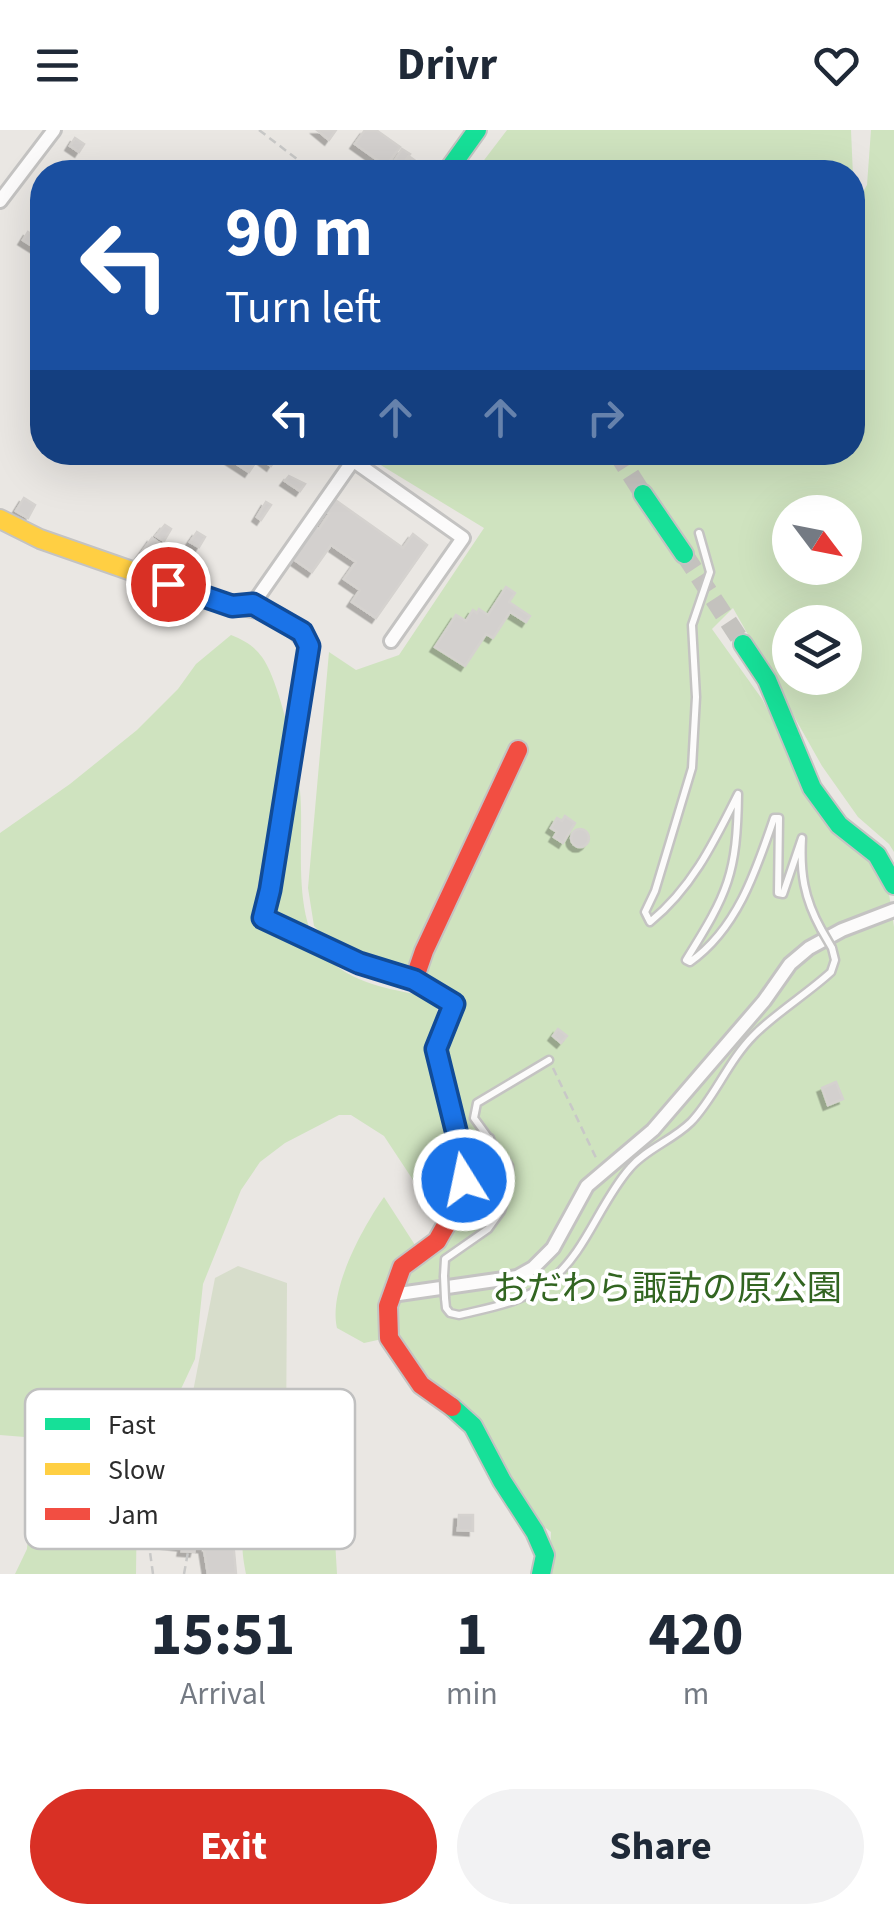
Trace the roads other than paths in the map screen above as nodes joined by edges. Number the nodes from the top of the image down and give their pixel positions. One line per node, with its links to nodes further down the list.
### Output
1 (54, 130): 3 (street)
2 (478, 130): 4 (street)
3 (32, 160)
4 (455, 160)
5 (30, 162): 6 (street)
6 (0, 202)
7 (342, 465): 13 (street)
8 (358, 465): 14 (street)
9 (644, 494): 12 (street)
10 (0, 519): 13 (street)
11 (699, 533): 21 (lane, bridge)
12 (684, 554)
13 (253, 604): 19 (street)
14 (391, 641)
15 (743, 644): 17 (street)
16 (518, 750): 19 (street)
17 (894, 885)
18 (894, 910): 23 (street)
19 (414, 980): 22 (street)
20 (548, 1060): 21 (lane)
21 (490, 1138): 22 (lane)
22 (465, 1167): 23 (street)
23 (392, 1295): 24 (street)
24 (541, 1574)

